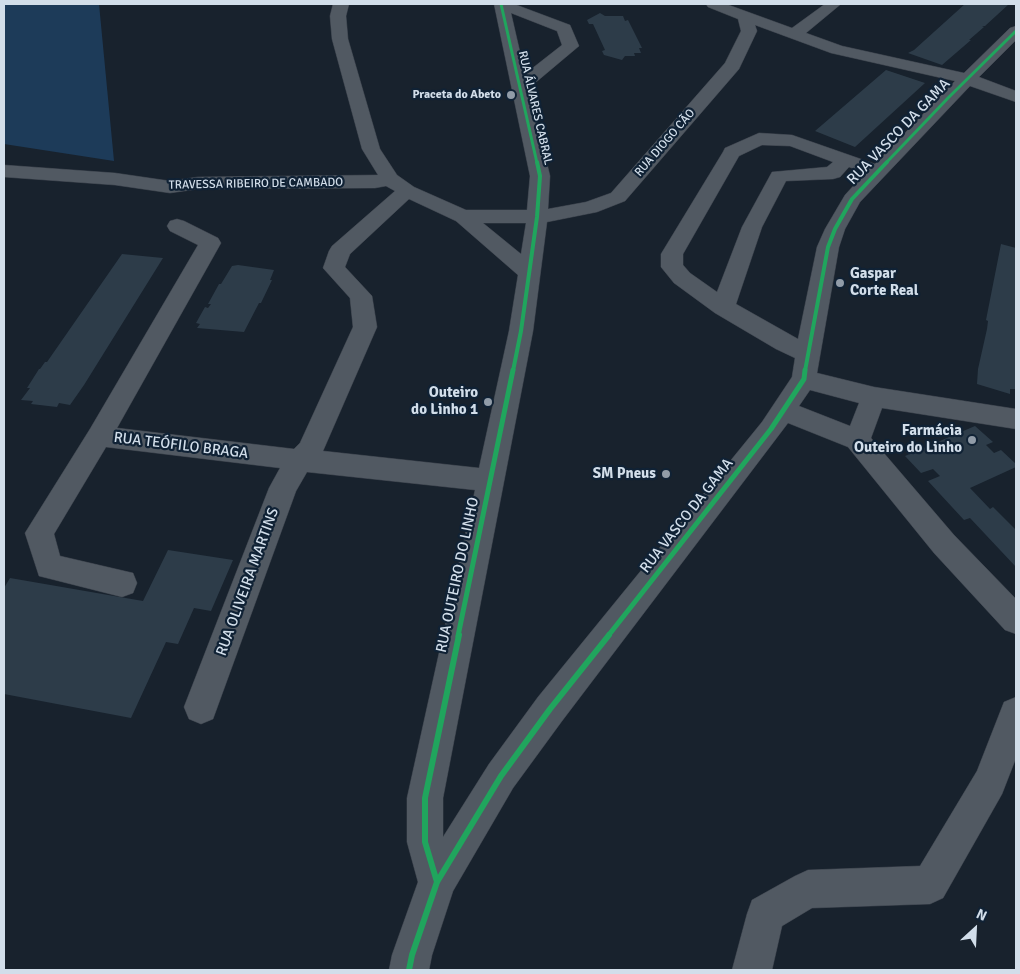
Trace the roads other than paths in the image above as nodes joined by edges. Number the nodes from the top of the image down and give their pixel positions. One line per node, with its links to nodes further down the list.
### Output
1 (340, 4): 17 (street)
2 (501, 4): 10 (street, RUA ÁLVARES CABRAL); 10 (street)
3 (713, 4): 5 (street)
4 (834, 4): 7 (street)
5 (745, 16): 7 (street); 19 (street, RUA DIOGO CÃO)
6 (1016, 31): 8 (street, RUA VASCO DA GAMA)
7 (793, 35): 9 (street)
8 (1005, 69): 9 (street, RUA VASCO DA GAMA)
9 (968, 79): 11 (street); 12 (street, RUA VASCO DA GAMA)
10 (520, 86): 19 (street, RUA ÁLVARES CABRAL)
11 (1016, 97)
12 (948, 98): 13 (street); 16 (street, RUA VASCO DA GAMA)
13 (1016, 102)
14 (846, 160): 16 (street); 22 (street); 22 (street)
15 (4, 171): 17 (street, TRAVESSA RIBEIRO DE CAMBADO)
16 (878, 171): 23 (street, RUA VASCO DA GAMA)
17 (398, 185): 18 (street); 29 (street, RUA OLIVEIRA MARTINS)
18 (462, 216): 19 (street, RUA DIOGO CÃO); 21 (street)
19 (537, 217): 21 (street, RUA ÁLVARES CABRAL)
20 (177, 226): 27 (street, RUA TEÓFILO BRAGA)
21 (528, 272): 30 (street, RUA OUTEIRO DO LINHO)
22 (723, 307): 23 (street)
23 (806, 366): 24 (street); 25 (street, RUA VASCO DA GAMA)
24 (874, 397): 26 (street); 28 (street)
25 (784, 411): 28 (street); 35 (street, RUA VASCO DA GAMA)
26 (1016, 420)
27 (99, 436): 29 (street, RUA TEÓFILO BRAGA); 31 (street)
28 (857, 440): 32 (street)
29 (300, 460): 30 (street, RUA TEÓFILO BRAGA); 33 (street, RUA OLIVEIRA MARTINS)
30 (491, 480): 35 (street, RUA OUTEIRO DO LINHO)
31 (122, 583)
32 (1016, 620)
33 (201, 707)
34 (1016, 714): 37 (street)
35 (437, 882): 36 (street, RUA VASCO DA GAMA)
36 (409, 970)
37 (752, 970)

